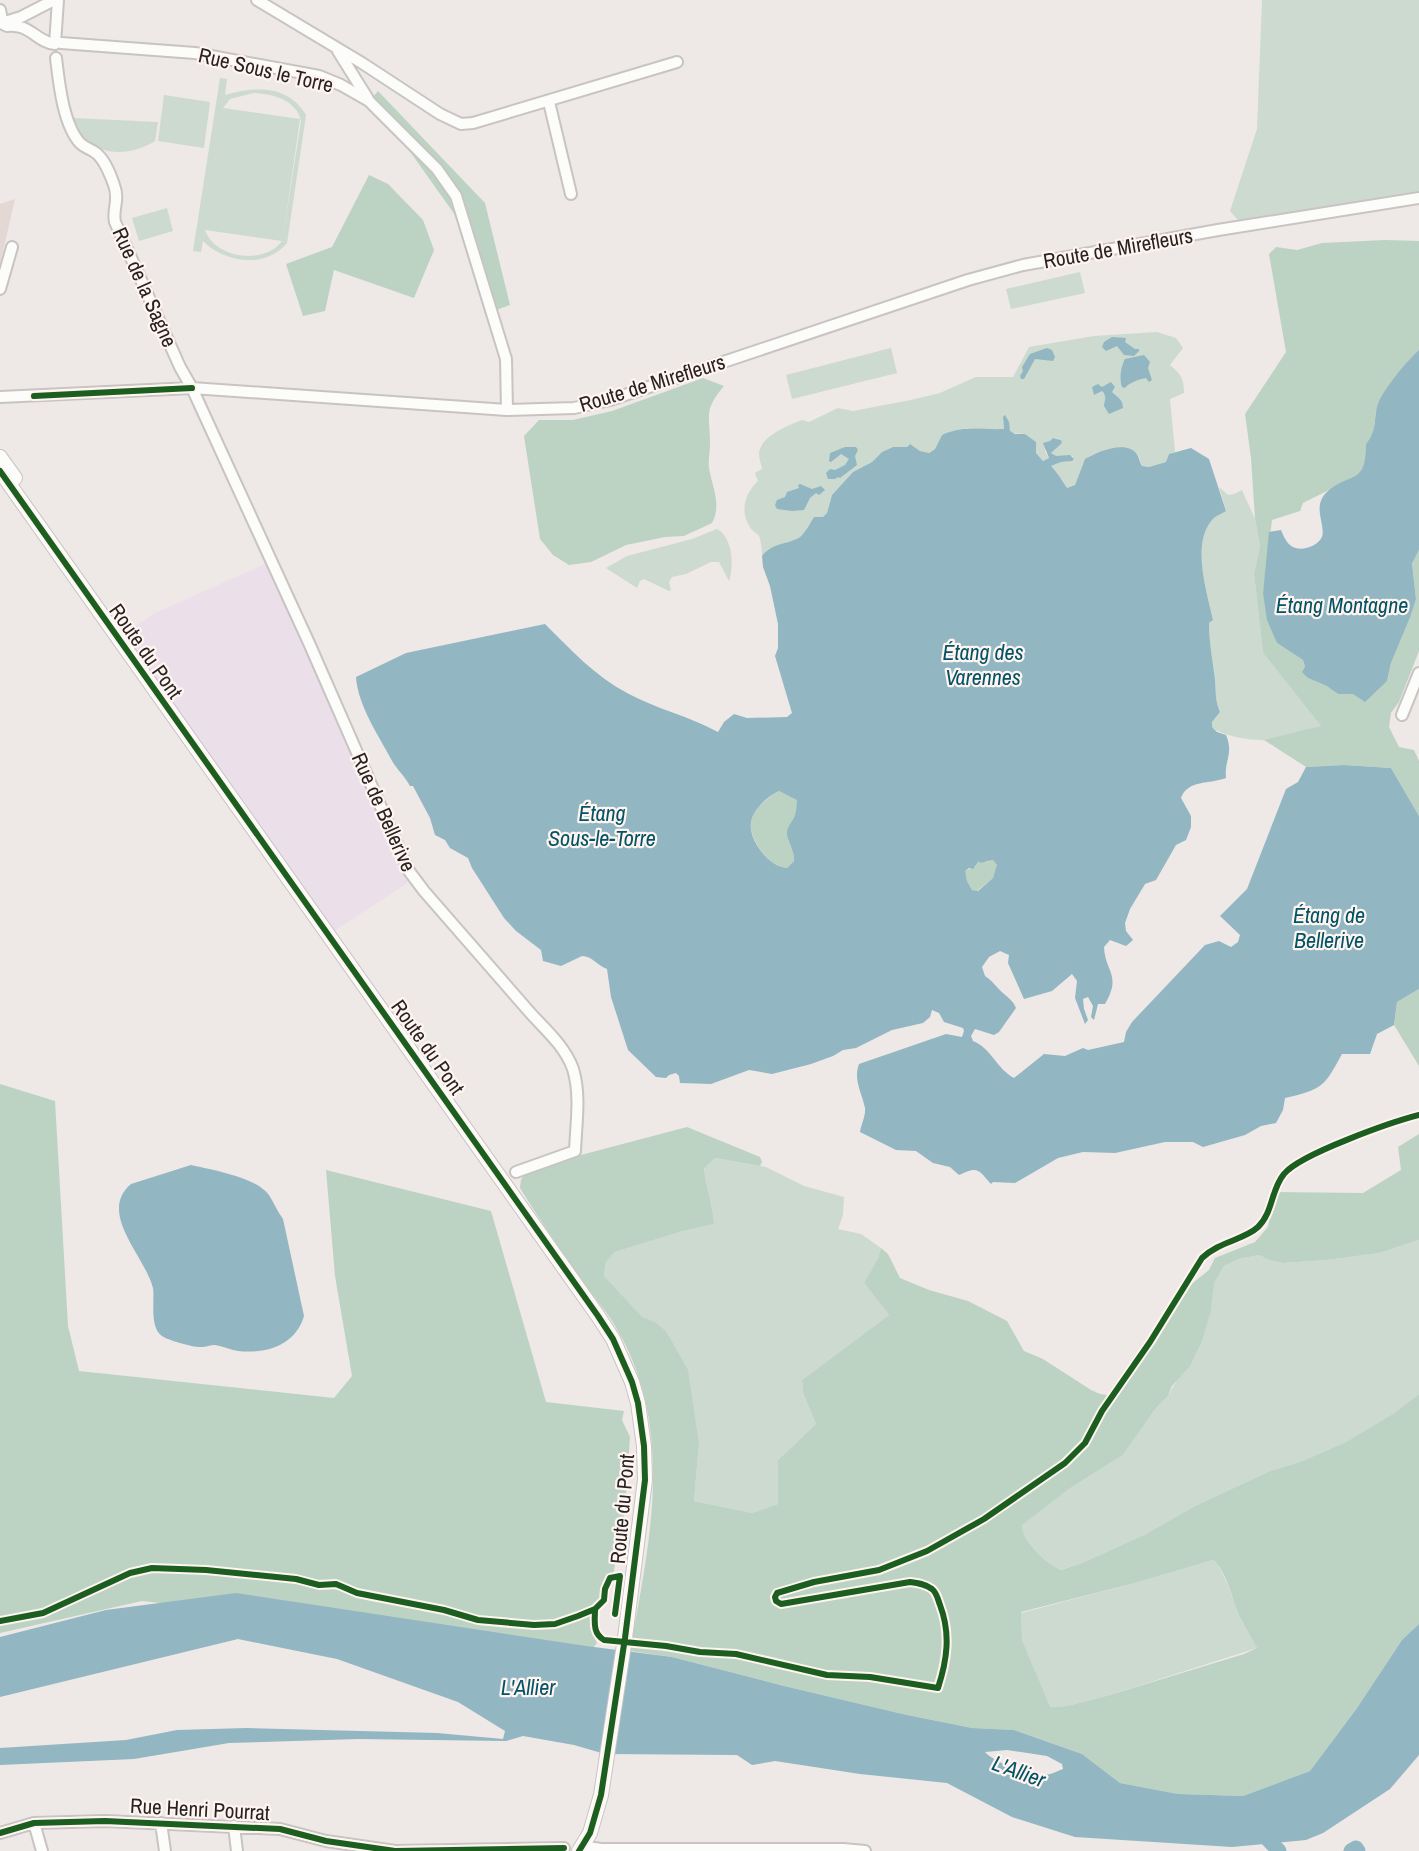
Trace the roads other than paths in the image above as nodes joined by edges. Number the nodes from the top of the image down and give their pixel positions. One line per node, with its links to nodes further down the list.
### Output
1 (56, 0): 4 (street); 5 (street)
2 (257, 0): 6 (street)
3 (0, 10): 4 (street)
4 (2, 25): 5 (street)
5 (58, 44): 9 (street, Rue Sous le Torre)
6 (336, 48): 9 (street); 10 (street)
7 (56, 58): 15 (street, Rue de la Sagne)
8 (677, 62): 10 (street)
9 (369, 101): 19 (street, Rue Sous le Torre)
10 (549, 102): 11 (street)
11 (571, 194)
12 (1419, 198): 19 (street, Route de Mirefleurs)
13 (12, 247): 14 (street)
14 (0, 289)
15 (192, 388): 16 (street, Route de Mirefleurs); 19 (street, Route de Mirefleurs); 25 (street, Rue de Bellerive)
16 (34, 396): 17 (street, Route de Mirefleurs); 18 (street, Route de Mirefleurs)
17 (0, 397)
18 (0, 405)
19 (507, 410)
20 (0, 457): 22 (main road, Route du Pont)
21 (0, 471): 22 (main road, Route du Pont)
22 (38, 526): 31 (main road, Route du Pont)
23 (1419, 673): 24 (street)
24 (1402, 715)
25 (516, 1172)
26 (34, 1823): 27 (street, Rue Henri Pourrat); 29 (street, Rue Henri Pourrat); 35 (street)
27 (161, 1823): 28 (street, Rue Henri Pourrat); 36 (street, Rue Henri Pourrat)
28 (234, 1826): 30 (street, Rue Henri Pourrat); 37 (street, Rue Henri Pourrat)
29 (0, 1833)
30 (324, 1846): 38 (street, Rue Henri Pourrat)
31 (575, 1848): 32 (street, Rue Henri Pourrat); 33 (street, Rue Henri Pourrat)
32 (543, 1850): 38 (street, Rue Henri Pourrat)
33 (635, 1850): 34 (street, Rue Henri Pourrat)
34 (725, 1850): 39 (street, Rue Henri Pourrat)
35 (42, 1851)
36 (165, 1851)
37 (237, 1851)
38 (466, 1851)
39 (865, 1851)

